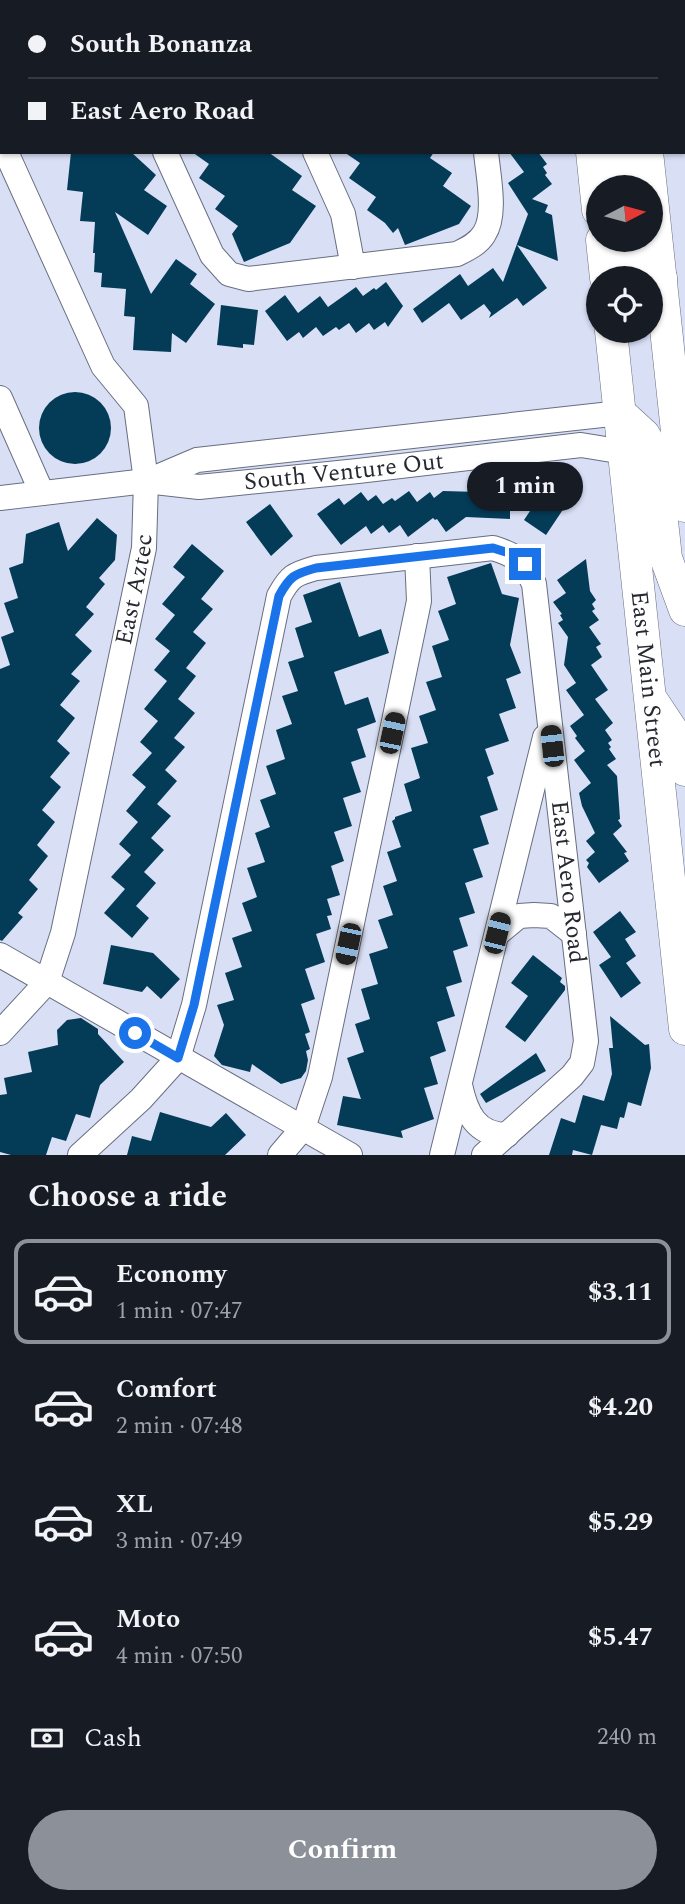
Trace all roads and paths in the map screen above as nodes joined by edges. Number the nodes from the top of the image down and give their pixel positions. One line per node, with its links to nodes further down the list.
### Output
1 (7, 154): 23 (lane, East Aztec)
2 (166, 154): 11 (lane)
3 (316, 154): 11 (lane)
4 (592, 154): 8 (main road)
5 (615, 154): 9 (main road)
6 (647, 154): 10 (main road)
7 (487, 162): 11 (lane)
8 (594, 175)
9 (621, 175)
10 (660, 266)
11 (353, 267)
12 (663, 297): 26 (main road)
13 (612, 343): 15 (main road, East Main Street)
14 (0, 398): 24 (lane)
15 (620, 413): 16 (lane, South Venture Out); 19 (main road, East Main Street); 28 (main road)
16 (508, 425): 17 (lane, South Venture Out); 20 (lane)
17 (475, 429): 18 (lane, South Venture Out); 21 (lane)
18 (286, 450): 22 (lane); 23 (lane, South Venture Out)
19 (624, 452): 20 (lane, South Venture Out); 29 (main road, East Main Street)
20 (511, 453): 21 (lane, South Venture Out)
21 (462, 459): 22 (lane, South Venture Out)
22 (304, 477): 23 (lane, South Venture Out)
23 (146, 481): 24 (lane, South Venture Out); 35 (lane, East Aztec)
24 (42, 493): 25 (lane, South Venture Out)
25 (0, 498)
26 (685, 506)
27 (417, 556): 30 (lane, East Aero Road); 38 (lane, East Aero Road); 40 (lane)
28 (685, 610)
29 (650, 698): 31 (main road); 36 (main road, East Main Street)
30 (549, 719): 32 (lane); 33 (lane, East Aero Road)
31 (685, 770)
32 (497, 933): 33 (lane); 39 (lane)
33 (574, 933): 41 (lane, East Aero Road)
34 (0, 955): 35 (lane)
35 (47, 982): 37 (lane, East Aztec); 38 (lane)
36 (685, 1029)
37 (0, 1032)
38 (178, 1058): 40 (lane); 42 (lane)
39 (460, 1085): 41 (lane); 45 (lane)
40 (303, 1128): 43 (lane); 44 (lane)
41 (507, 1135): 46 (lane, East Aero Road)
42 (80, 1155)
43 (280, 1155)
44 (350, 1155)
45 (442, 1155)
46 (484, 1155)

